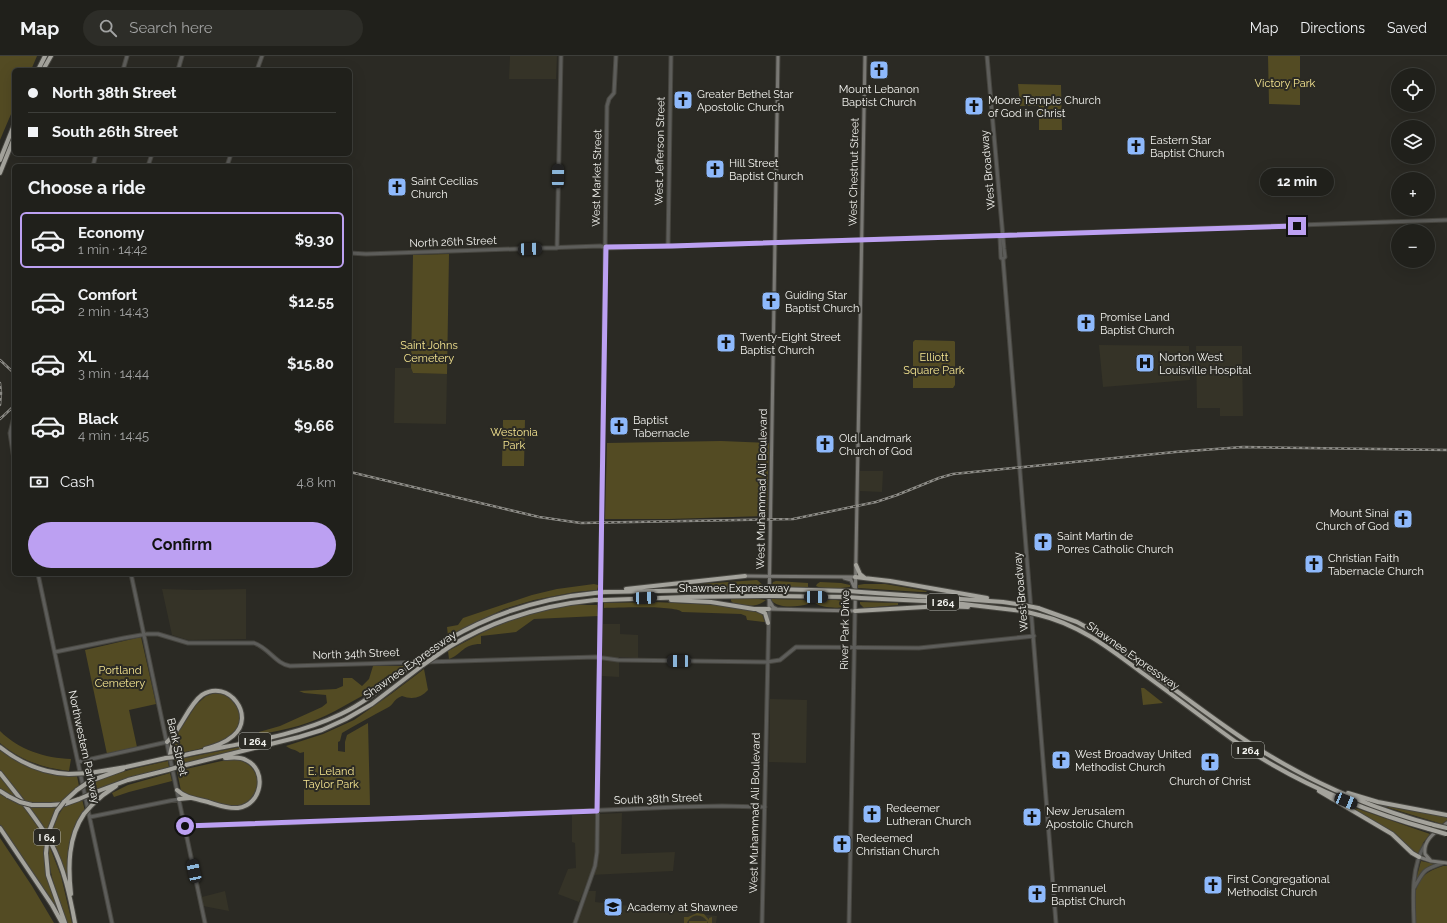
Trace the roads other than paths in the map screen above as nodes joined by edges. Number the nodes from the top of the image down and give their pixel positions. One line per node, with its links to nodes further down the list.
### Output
1 (45, 56): 12 (highway)
2 (51, 56): 13 (highway)
3 (127, 56): 14 (street)
4 (182, 56): 15 (street)
5 (262, 56): 16 (street)
6 (561, 56): 27 (street)
7 (616, 56): 26 (street, West Market Street)
8 (671, 56): 25 (street, West Jefferson Street)
9 (778, 56): 24 (main road, West Muhammad Ali Boulevard)
10 (865, 56): 23 (main road, West Chestnut Street)
11 (988, 56): 22 (street, West Broadway)
12 (39, 68)
13 (44, 68)
14 (124, 68)
15 (179, 68)
16 (258, 68)
17 (12, 130): 19 (highway)
18 (12, 143): 20 (highway)
19 (0, 160)
20 (0, 173)
21 (1447, 220): 22 (street, North 26th Street)
22 (1002, 235): 23 (street, North 26th Street); 52 (street, West Broadway)
23 (862, 240): 24 (street, North 26th Street); 29 (main road, West Chestnut Street)
24 (775, 243): 25 (street, North 26th Street); 36 (main road, West Muhammad Ali Boulevard)
25 (668, 246): 26 (street, North 26th Street)
26 (606, 247): 27 (street, North 26th Street); 55 (street, West Market Street)
27 (557, 248): 28 (street, North 26th Street)
28 (352, 253)
29 (860, 337): 32 (main road, River Park Drive)
30 (12, 424): 31 (street)
31 (12, 447)
32 (856, 565): 38 (main road, River Park Drive); 39 (highway)
33 (38, 576): 54 (street, Northwestern Parkway)
34 (131, 576): 51 (street, Bank Street)
35 (744, 576): 36 (main road); 41 (highway)
36 (769, 576): 37 (main road); 43 (main road, West Muhammad Ali Boulevard)
37 (841, 577): 38 (main road); 40 (main road)
38 (855, 577): 39 (highway); 40 (main road, River Park Drive)
39 (865, 578): 44 (highway)
40 (855, 588): 49 (main road, River Park Drive)
41 (605, 592): 44 (highway, Shawnee Expressway / I 264, bridge); 60 (highway, Shawnee Expressway / I 264, bridge)
42 (645, 598): 45 (highway); 48 (highway, Shawnee Expressway / I 264, bridge); 62 (highway, Shawnee Expressway / I 264, bridge)
43 (768, 599): 46 (main road, West Muhammad Ali Boulevard); 47 (main road)
44 (1003, 602): 69 (highway, Shawnee Expressway / I 264, bridge)
45 (754, 609): 46 (highway); 50 (highway)
46 (769, 609): 47 (main road); 50 (street, West Muhammad Ali Boulevard)
47 (780, 609): 49 (main road)
48 (1003, 609): 49 (highway); 67 (highway, Shawnee Expressway / I 264, bridge)
49 (855, 611): 53 (street, River Park Drive)
50 (768, 623): 56 (street, West Muhammad Ali Boulevard)
51 (144, 634): 54 (street); 55 (street, North 34th Street); 58 (street, Bank Street)
52 (1034, 636): 53 (street, North 34th Street); 97 (street, West Broadway)
53 (854, 647): 56 (street, North 34th Street); 96 (street, River Park Drive)
54 (55, 652): 63 (street, Northwestern Parkway)
55 (600, 657): 56 (street, North 34th Street); 74 (street, West Market Street)
56 (767, 662): 73 (street, West Muhammad Ali Boulevard)
57 (174, 734): 58 (highway); 60 (highway); 61 (highway)
58 (167, 742): 61 (street, Bank Street); 63 (street)
59 (0, 747): 64 (highway, bridge)
60 (196, 752): 64 (highway, Shawnee Expressway / I 264, bridge)
61 (170, 755): 68 (street, Bank Street)
62 (220, 757): 66 (highway, Shawnee Expressway / I 264, bridge); 72 (highway)
63 (78, 762): 76 (street, Northwestern Parkway)
64 (126, 767): 90 (highway, bridge)
65 (0, 774): 88 (highway, I 64); 91 (highway)
66 (122, 783): 70 (highway, bridge); 88 (highway, bridge)
67 (1310, 786): 81 (highway, Shawnee Expressway / I 264, bridge); 83 (highway)
68 (177, 790): 71 (street, Bank Street); 72 (highway)
69 (1336, 790): 75 (highway); 80 (highway, Shawnee Expressway / I 264, bridge)
70 (0, 791)
71 (179, 798): 72 (highway); 76 (street); 78 (street, Bank Street)
72 (192, 798)
73 (765, 807): 74 (street, South 38th Street); 95 (street, West Muhammad Ali Boulevard)
74 (597, 811): 78 (street, South 38th Street); 94 (street, West Market Street)
75 (1447, 815)
76 (90, 817): 92 (street, Northwestern Parkway)
77 (1447, 823): 82 (main road)
78 (185, 826): 93 (street, Bank Street)
79 (0, 828): 89 (highway)
80 (1447, 828)
81 (1447, 834)
82 (1425, 845): 83 (street); 84 (main road)
83 (1419, 857): 84 (main road); 87 (street)
84 (1431, 861): 85 (main road)
85 (1443, 863): 86 (main road); 87 (street)
86 (1447, 863)
87 (1413, 889): 98 (street)
88 (73, 911): 91 (highway, I 64)
89 (62, 923)
90 (65, 923)
91 (75, 923)
92 (112, 923)
93 (205, 923)
94 (575, 923)
95 (762, 923)
96 (849, 923)
97 (1056, 923)
98 (1414, 923)

